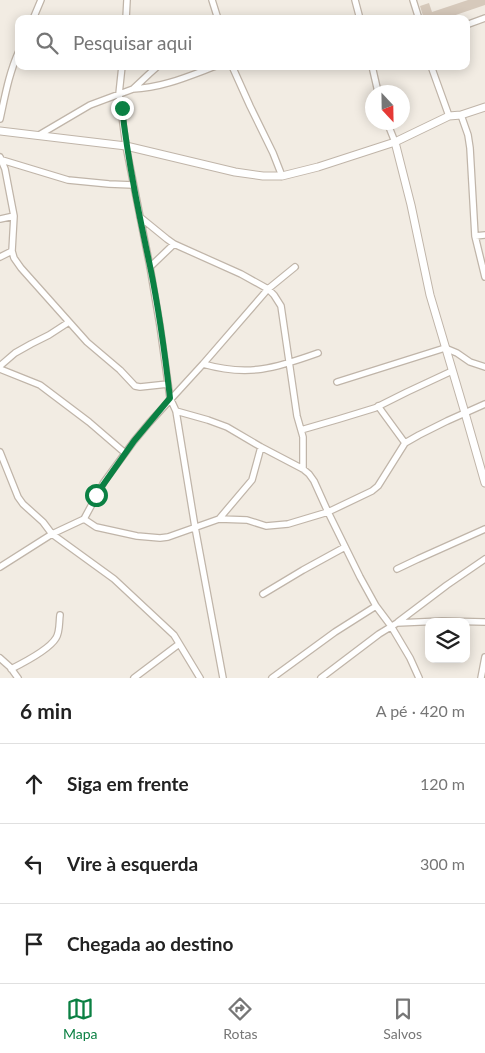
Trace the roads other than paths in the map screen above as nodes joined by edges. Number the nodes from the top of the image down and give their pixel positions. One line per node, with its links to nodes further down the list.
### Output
1 (42, 0): 6 (street)
2 (127, 0): 7 (street)
3 (212, 0): 8 (street)
4 (355, 0): 9 (street)
5 (413, 0): 10 (street)
6 (35, 15)
7 (126, 15)
8 (217, 15)
9 (359, 15)
10 (418, 15)
11 (485, 18): 12 (street)
12 (470, 23)
13 (15, 59): 26 (street)
14 (122, 70): 22 (street)
15 (154, 70): 21 (street)
16 (204, 70): 21 (street)
17 (234, 70): 33 (street)
18 (373, 70): 20 (street)
19 (433, 70): 25 (street)
20 (376, 85)
21 (133, 88): 22 (street)
22 (119, 94): 29 (street); 31 (street)
23 (485, 108): 24 (street)
24 (461, 115): 25 (street); 39 (street)
25 (448, 116): 30 (street)
26 (0, 119)
27 (390, 130): 30 (street)
28 (0, 131): 29 (street)
29 (39, 135): 31 (street)
30 (395, 142): 33 (street); 48 (street)
31 (126, 146): 33 (street); 34 (street)
32 (1, 159): 34 (street); 35 (street)
33 (282, 176)
34 (133, 185): 36 (street)
35 (14, 216): 37 (street); 41 (street)
36 (140, 217): 40 (street); 43 (street)
37 (0, 219)
38 (485, 235): 39 (street)
39 (476, 236): 45 (street)
40 (174, 244): 43 (street); 46 (street)
41 (12, 251): 42 (street); 47 (street)
42 (0, 257)
43 (150, 267): 56 (street)
44 (295, 267): 46 (street)
45 (485, 277)
46 (268, 289): 50 (street); 51 (street)
47 (69, 322): 53 (street); 56 (street)
48 (445, 348): 52 (street); 54 (street); 55 (street)
49 (318, 353): 50 (street)
50 (289, 363): 51 (street); 62 (street)
51 (203, 364): 57 (street)
52 (485, 367)
53 (0, 368): 66 (street)
54 (452, 371): 59 (street); 61 (street)
55 (337, 382)
56 (168, 384): 57 (street)
57 (170, 398): 60 (street); 66 (street)
58 (485, 404): 61 (street)
59 (378, 406): 62 (street); 63 (street)
60 (176, 411): 64 (street); 72 (street)
61 (466, 413): 63 (street); 68 (street)
62 (302, 430): 67 (street)
63 (405, 443): 69 (street)
64 (261, 447): 67 (street); 71 (street)
65 (0, 452): 74 (street)
66 (125, 453): 70 (street)
67 (303, 469): 69 (street)
68 (485, 482)
69 (328, 512): 71 (street); 75 (street)
70 (84, 519): 72 (street); 74 (street)
71 (219, 519): 72 (street)
72 (195, 527): 92 (street)
73 (485, 529): 78 (street)
74 (52, 534): 77 (street); 84 (street)
75 (345, 547): 79 (street); 80 (street)
76 (485, 559): 83 (street)
77 (0, 567)
78 (397, 569)
79 (263, 594)
80 (376, 606): 83 (street); 93 (street)
81 (60, 615): 87 (street)
82 (485, 622): 83 (street)
83 (394, 625): 88 (street); 95 (street)
84 (179, 644): 90 (street); 91 (street)
85 (485, 657): 96 (street)
86 (0, 658): 87 (street)
87 (11, 669): 89 (street)
88 (328, 676): 94 (street)
89 (18, 678)
90 (134, 678)
91 (200, 678)
92 (223, 678)
93 (272, 678)
94 (321, 678)
95 (419, 678)
96 (481, 678)

